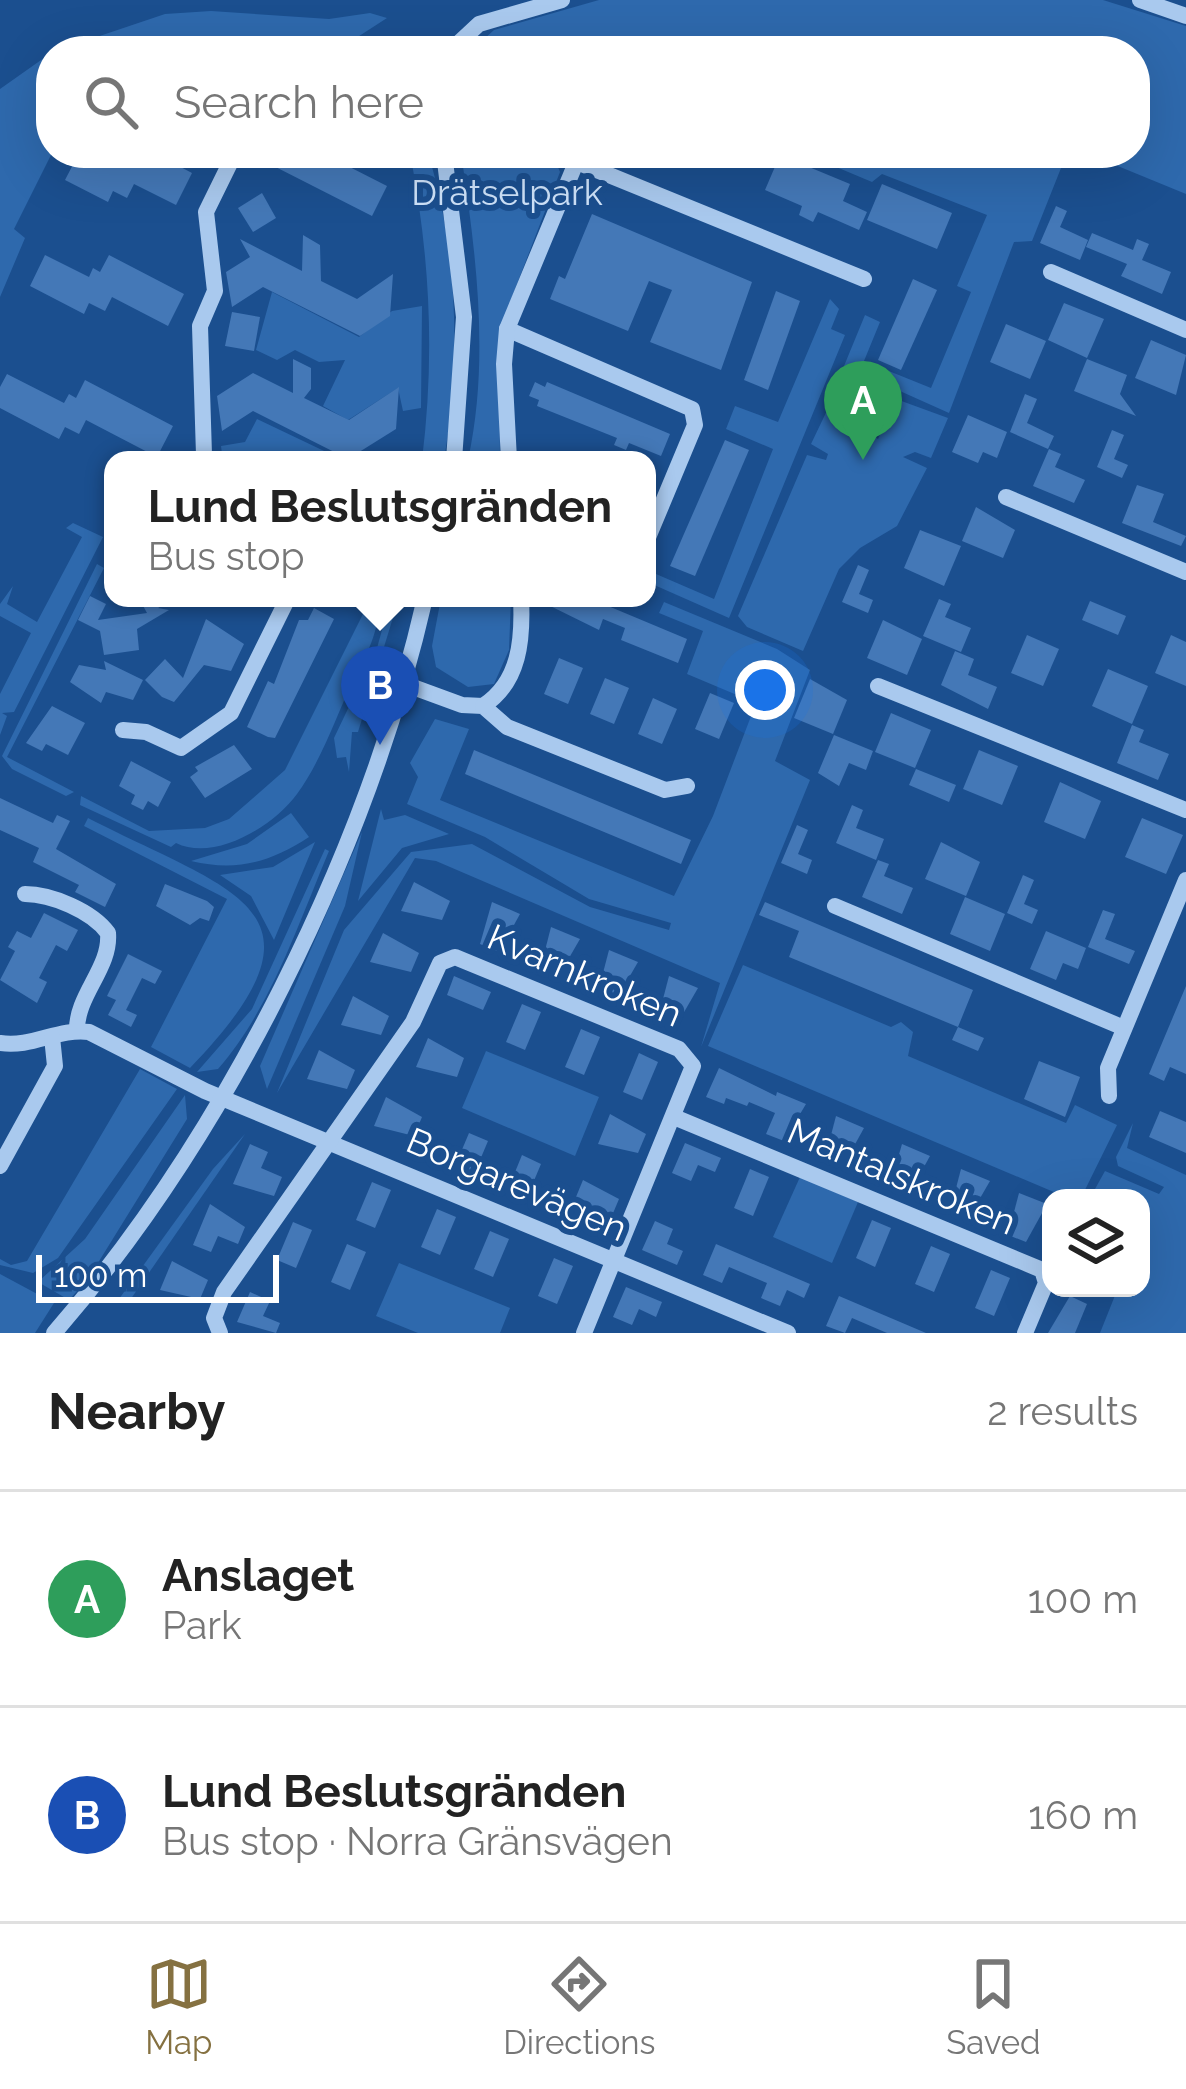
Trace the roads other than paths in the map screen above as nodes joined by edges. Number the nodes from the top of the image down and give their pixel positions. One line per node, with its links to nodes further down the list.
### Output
1 (562, 0): 4 (street)
2 (1140, 0): 3 (street)
3 (1186, 16)
4 (462, 36)
5 (228, 168): 13 (street)
6 (446, 168): 14 (street)
7 (574, 168): 11 (street)
8 (602, 168): 10 (street)
9 (1051, 272): 12 (street)
10 (864, 279)
11 (507, 329): 15 (street); 17 (street)
12 (1186, 330)
13 (204, 451)
14 (455, 451)
15 (509, 451)
16 (1006, 496): 18 (street)
17 (656, 518)
18 (1186, 572)
19 (284, 607): 25 (street)
20 (423, 607): 22 (street)
21 (520, 607): 24 (street)
22 (402, 682): 24 (street); 35 (street)
23 (878, 686): 27 (street)
24 (484, 706): 26 (street)
25 (123, 730)
26 (687, 786)
27 (1186, 810)
28 (1186, 880): 31 (street)
29 (25, 894): 32 (street)
30 (835, 906): 31 (street)
31 (1124, 1028): 36 (street)
32 (77, 1031): 33 (street); 35 (street, Borgarevägen)
33 (52, 1037): 34 (street); 38 (street)
34 (0, 1043)
35 (220, 1096): 39 (street, Borgarevägen); 42 (street)
36 (1109, 1096)
37 (674, 1117): 39 (street, Kvarnkroken); 41 (street, Kvarnkroken); 46 (street, Mantalskroken)
38 (6, 1137): 40 (street)
39 (328, 1141): 41 (street, Borgarevägen); 43 (street)
40 (0, 1166)
41 (613, 1260): 44 (street, Kvarnkroken); 45 (street, Borgarevägen)
42 (54, 1333)
43 (220, 1333)
44 (584, 1333)
45 (788, 1333)
46 (1025, 1333)

